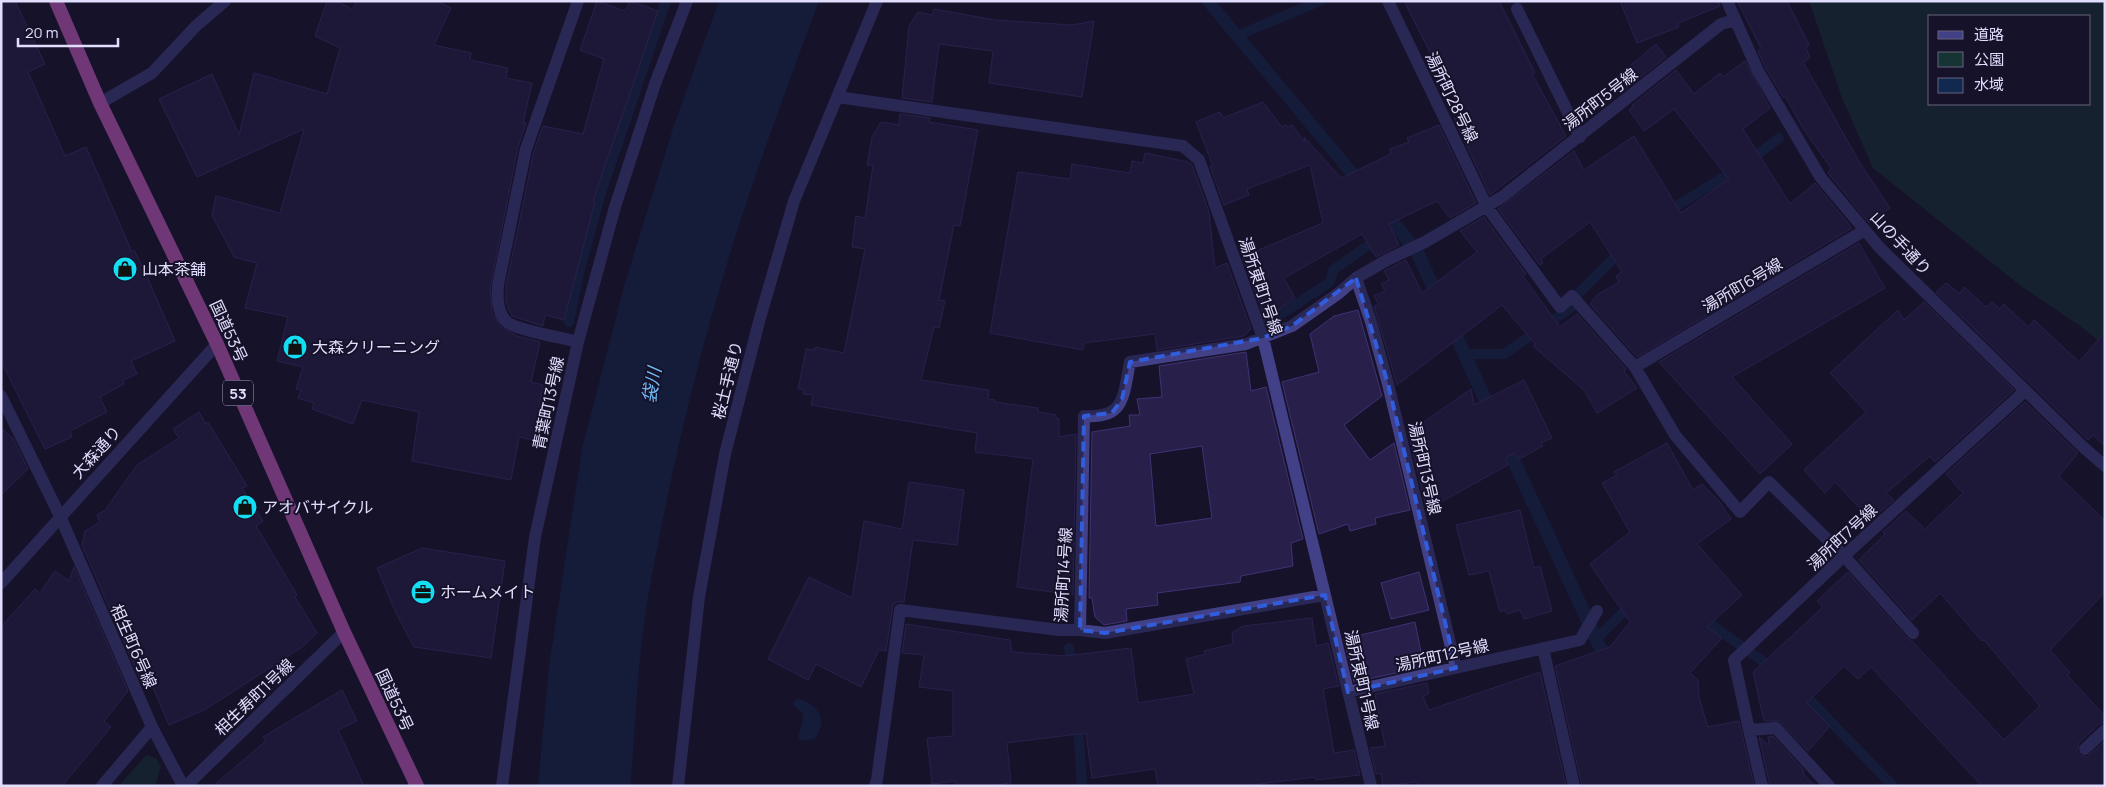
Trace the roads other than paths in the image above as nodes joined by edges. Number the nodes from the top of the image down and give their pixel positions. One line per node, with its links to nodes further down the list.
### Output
1 (56, 1): 11 (highway, 国道53号 / 53)
2 (225, 1): 11 (street)
3 (578, 1): 17 (street, 青葉町13号線)
4 (687, 1): 17 (street)
5 (877, 1): 10 (street, 桜土手通り)
6 (1388, 1): 13 (street, 湯所町28号線)
7 (1727, 1): 9 (street, 山の手通り)
8 (1517, 9): 12 (street)
9 (1735, 20): 12 (street, 湯所町5号線); 14 (street, 山の手通り)
10 (836, 98): 16 (street, 湯所東町1号線); 42 (street, 桜土手通り)
11 (100, 103): 18 (highway, 国道53号 / 53)
12 (1580, 137): 13 (street, 湯所町5号線)
13 (1487, 207): 15 (street, 湯所町5号線); 19 (street, 湯所町28号線)
14 (1865, 230): 19 (street, 湯所町6号線); 20 (street, 山の手通り)
15 (1356, 278): 16 (street, 湯所町5号線); 32 (street, 湯所町13号線)
16 (1263, 338): 26 (street, 湯所東町1号線); 28 (street, 湯所町14号線)
17 (578, 342): 41 (street, 青葉町13号線)
18 (217, 344): 23 (street, 大森通り); 29 (highway, 国道53号 / 53)
19 (1635, 367): 24 (street)
20 (2025, 391): 22 (street, 山の手通り); 24 (street, 湯所町7号線)
21 (1, 396): 23 (street, 相生町6号線)
22 (2105, 466)
23 (60, 516): 25 (street, 大森通り); 34 (street, 相生町6号線)
24 (1844, 556): 30 (street); 35 (street, 湯所町7号線)
25 (1, 583)
26 (1325, 595): 28 (street); 33 (street, 湯所東町1号線)
27 (1597, 611): 31 (street, 湯所町12号線)
28 (1080, 630): 43 (street, 湯所町14号線)
29 (344, 632): 39 (street, 相生寿町1号線); 40 (highway, 国道53号 / 53)
30 (1913, 633)
31 (1543, 648): 32 (street, 湯所町12号線); 45 (street)
32 (1456, 668): 33 (street, 湯所町12号線)
33 (1348, 692): 44 (street, 湯所東町1号線)
34 (152, 727): 38 (street); 39 (street, 相生町6号線)
35 (1749, 730): 46 (street); 47 (street)
36 (2105, 730): 37 (street)
37 (2085, 749)
38 (102, 786)
39 (185, 786)
40 (416, 786)
41 (502, 786)
42 (678, 786)
43 (874, 786)
44 (1371, 786)
45 (1574, 786)
46 (1762, 786)
47 (1829, 786)

